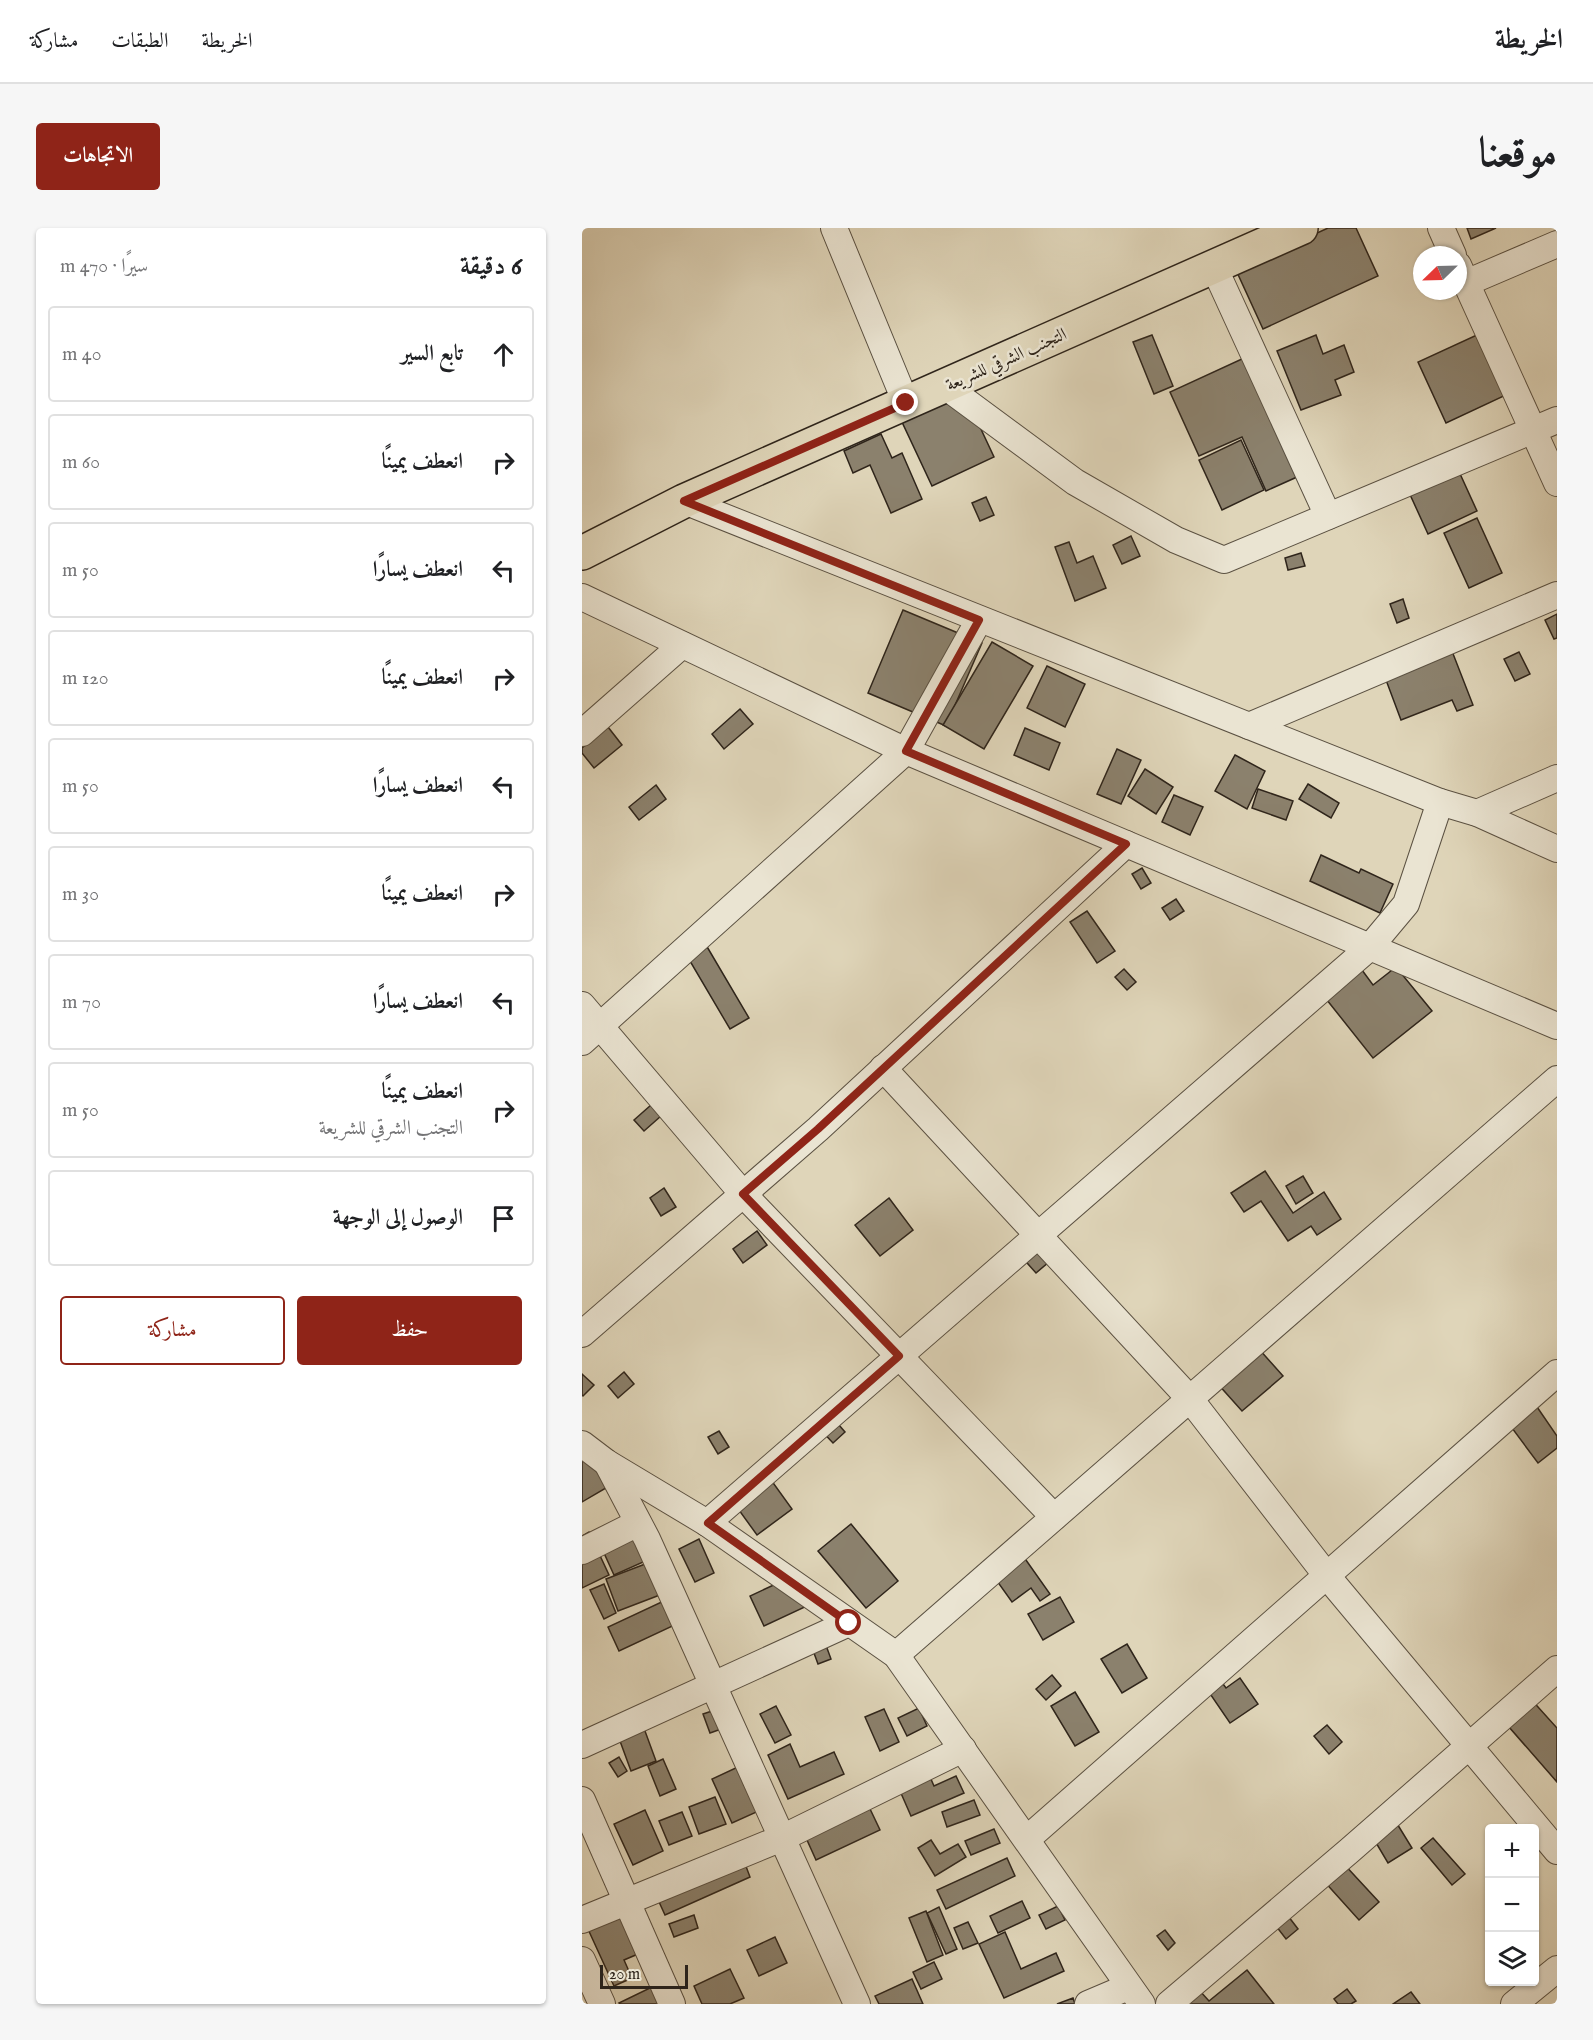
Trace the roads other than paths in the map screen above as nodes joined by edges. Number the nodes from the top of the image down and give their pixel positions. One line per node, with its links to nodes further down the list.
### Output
1 (834, 228): 10 (street)
2 (1301, 228): 6 (main road, التجنب الشرقي للشريعة)
3 (1441, 228): 5 (street)
4 (1557, 244): 7 (street)
5 (1450, 246)
6 (1214, 267): 9 (main road, التجنب الشرقي للشريعة); 15 (street)
7 (1467, 272)
8 (1467, 285): 12 (street)
9 (945, 386): 10 (main road, التجنب الشرقي للشريعة); 15 (street)
10 (906, 403): 14 (main road, التجنب الشرقي للشريعة)
11 (1557, 420): 12 (street)
12 (1534, 429): 13 (street); 15 (street)
13 (1557, 483)
14 (684, 501): 16 (main road, التجنب الشرقي للشريعة); 19 (street)
15 (1328, 516)
16 (582, 552)
17 (1557, 595): 21 (street)
18 (582, 597): 20 (street)
19 (979, 620): 21 (street); 23 (street)
20 (682, 645): 22 (street); 23 (street)
21 (1249, 726): 25 (street)
22 (582, 733)
23 (906, 751): 27 (street); 32 (street)
24 (1557, 778): 26 (street)
25 (1440, 802): 26 (street); 29 (street)
26 (1477, 813): 28 (street)
27 (1126, 844): 29 (street); 33 (street)
28 (1557, 849)
29 (1370, 947): 31 (street); 36 (street)
30 (582, 1005): 32 (street)
31 (1557, 1026)
32 (591, 1034): 35 (street)
33 (883, 1068): 35 (street); 36 (street)
34 (1557, 1078): 40 (street)
35 (743, 1194): 37 (street); 38 (street)
36 (1039, 1234): 38 (street); 40 (street)
37 (582, 1334)
38 (899, 1356): 43 (street); 45 (street)
39 (1557, 1373): 47 (street)
40 (1190, 1399): 43 (street); 47 (street)
41 (582, 1444): 42 (street)
42 (607, 1463): 44 (street); 45 (street)
43 (1054, 1517): 49 (street)
44 (638, 1523): 46 (street); 51 (street)
45 (708, 1523): 48 (street)
46 (582, 1551)
47 (1327, 1576): 53 (street); 57 (street)
48 (849, 1623): 49 (street); 51 (street)
49 (896, 1655): 54 (street)
50 (1557, 1669): 53 (street)
51 (714, 1687): 52 (street); 56 (street)
52 (582, 1745)
53 (1468, 1746): 58 (street); 68 (street)
54 (963, 1749): 56 (street); 57 (street)
55 (582, 1800): 59 (street)
56 (782, 1838): 59 (street); 66 (street)
57 (1027, 1839): 63 (street)
58 (1557, 1851)
59 (627, 1901): 60 (street); 65 (street)
60 (582, 1920)
61 (582, 1960): 64 (street)
62 (1557, 1969): 69 (street)
63 (1135, 1996): 67 (street)
64 (603, 2004)
65 (672, 2004)
66 (857, 2004)
67 (1088, 2004)
68 (1169, 2004)
69 (1514, 2004)

